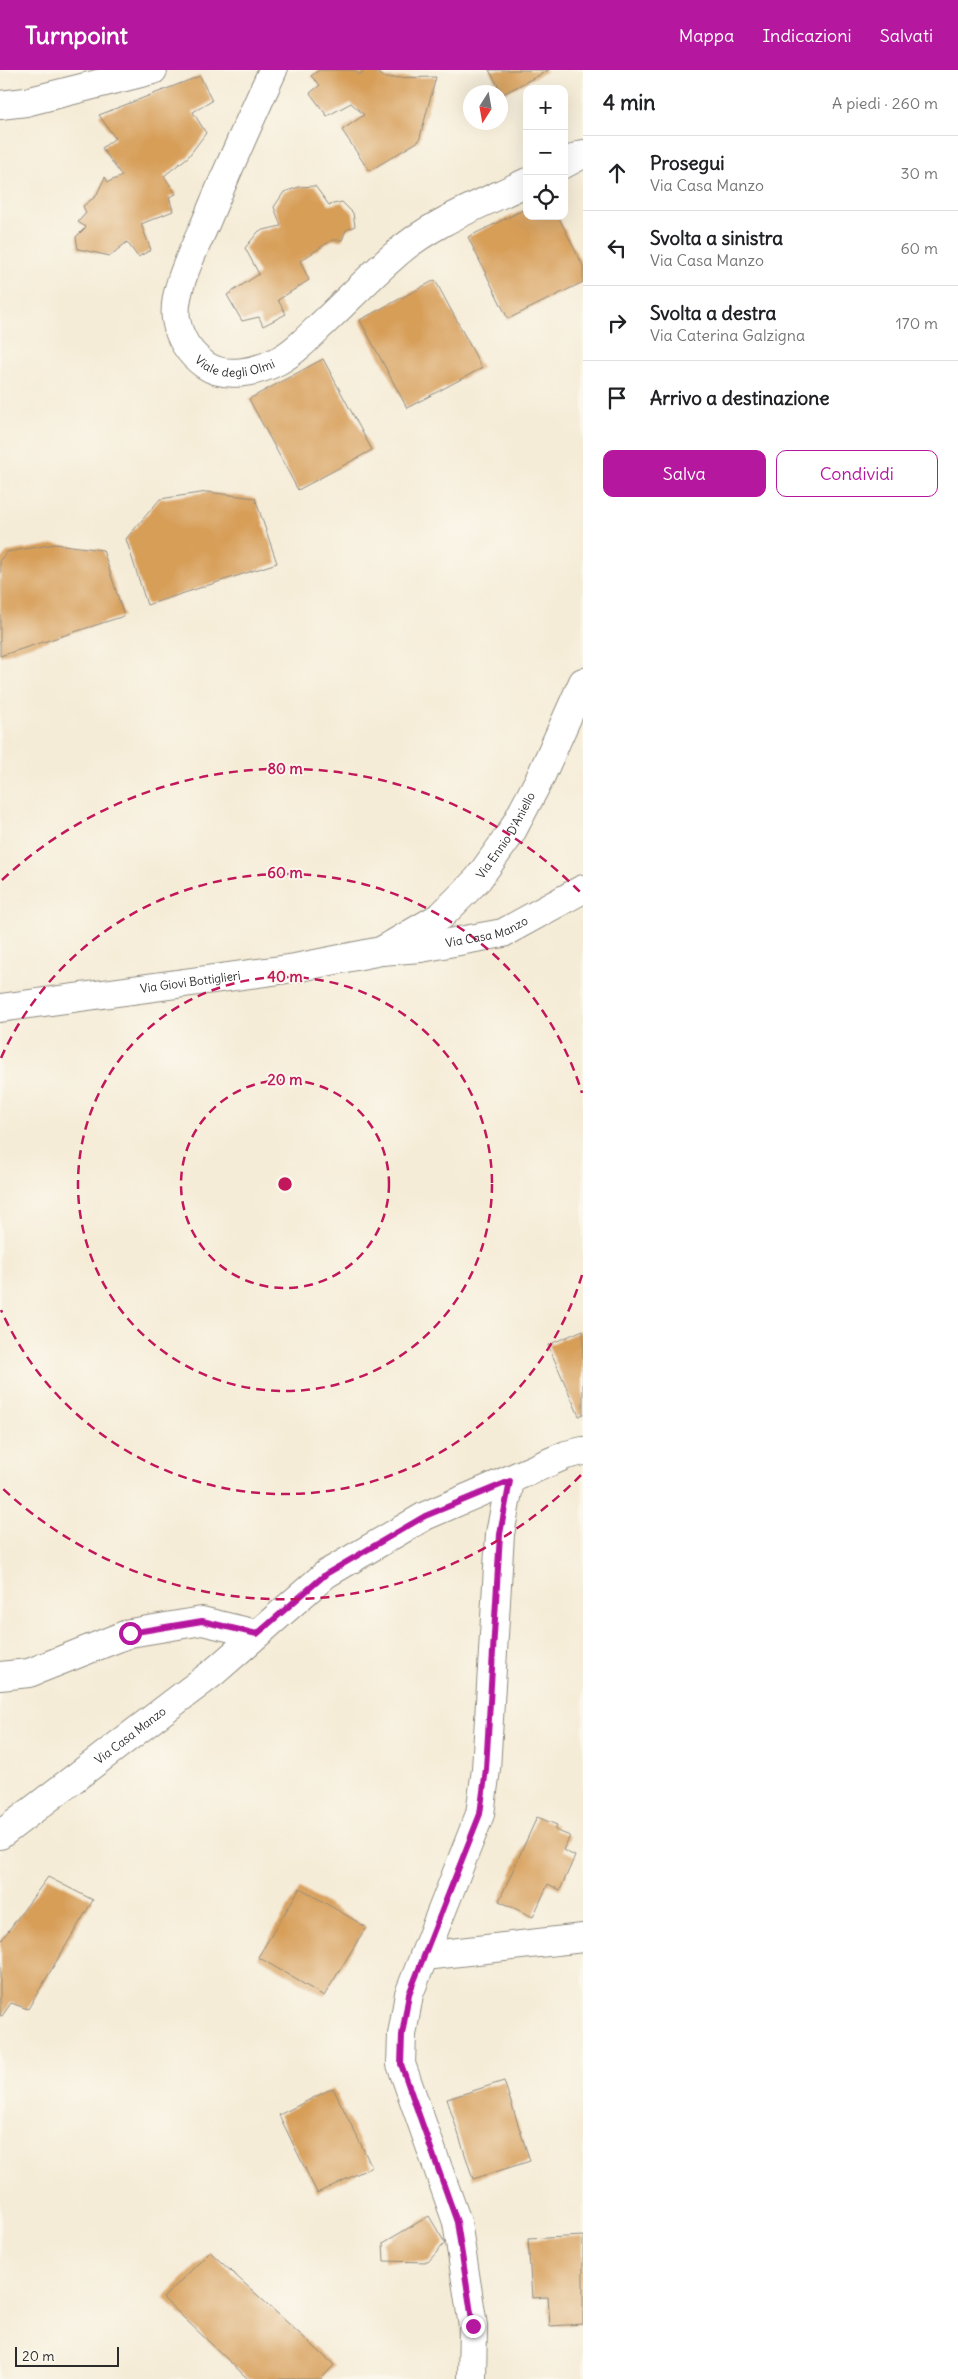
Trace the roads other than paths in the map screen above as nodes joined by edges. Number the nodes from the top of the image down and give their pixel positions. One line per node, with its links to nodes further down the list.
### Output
1 (153, 70): 3 (street)
2 (273, 70): 6 (street, Viale degli Olmi)
3 (0, 105)
4 (583, 154): 5 (street)
5 (568, 162)
6 (523, 184)
7 (583, 682): 9 (street, Via Ennio D'Aniello)
8 (583, 889): 9 (street, Via Casa Manzo)
9 (381, 951): 10 (street, Via Giovi Bottiglieri)
10 (0, 1008)
11 (583, 1451): 12 (street, Via Casa Manzo)
12 (510, 1481): 13 (street, Via Casa Manzo); 17 (street)
13 (257, 1634): 14 (street); 15 (street, Via Casa Manzo)
14 (0, 1676)
15 (0, 1835)
16 (583, 1938): 17 (street)
17 (424, 1956): 18 (street)
18 (472, 2379)

